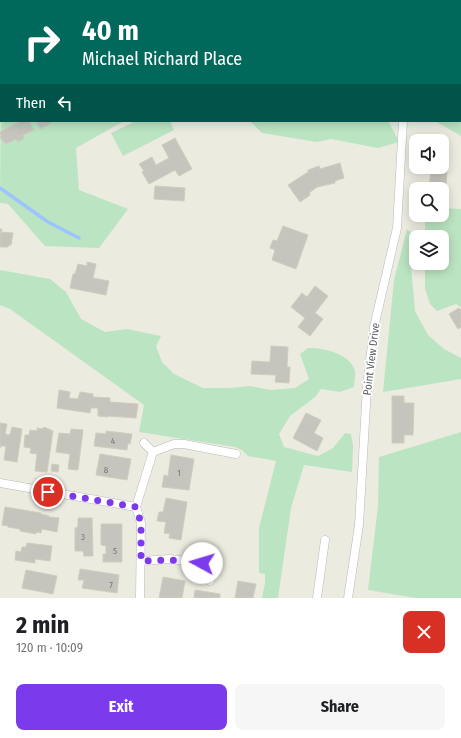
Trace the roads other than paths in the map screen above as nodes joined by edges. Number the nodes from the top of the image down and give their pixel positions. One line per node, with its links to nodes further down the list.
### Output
1 (403, 122): 14 (street, Point View Drive)
2 (144, 443): 3 (street)
3 (153, 452): 4 (street); 6 (street)
4 (236, 454)
5 (0, 483): 6 (street)
6 (136, 507): 9 (street)
7 (324, 540): 13 (street)
8 (211, 553): 10 (street)
9 (141, 561): 10 (street); 12 (street)
10 (202, 563): 11 (street)
11 (210, 581)
12 (140, 598)
13 (317, 598)
14 (348, 598)

